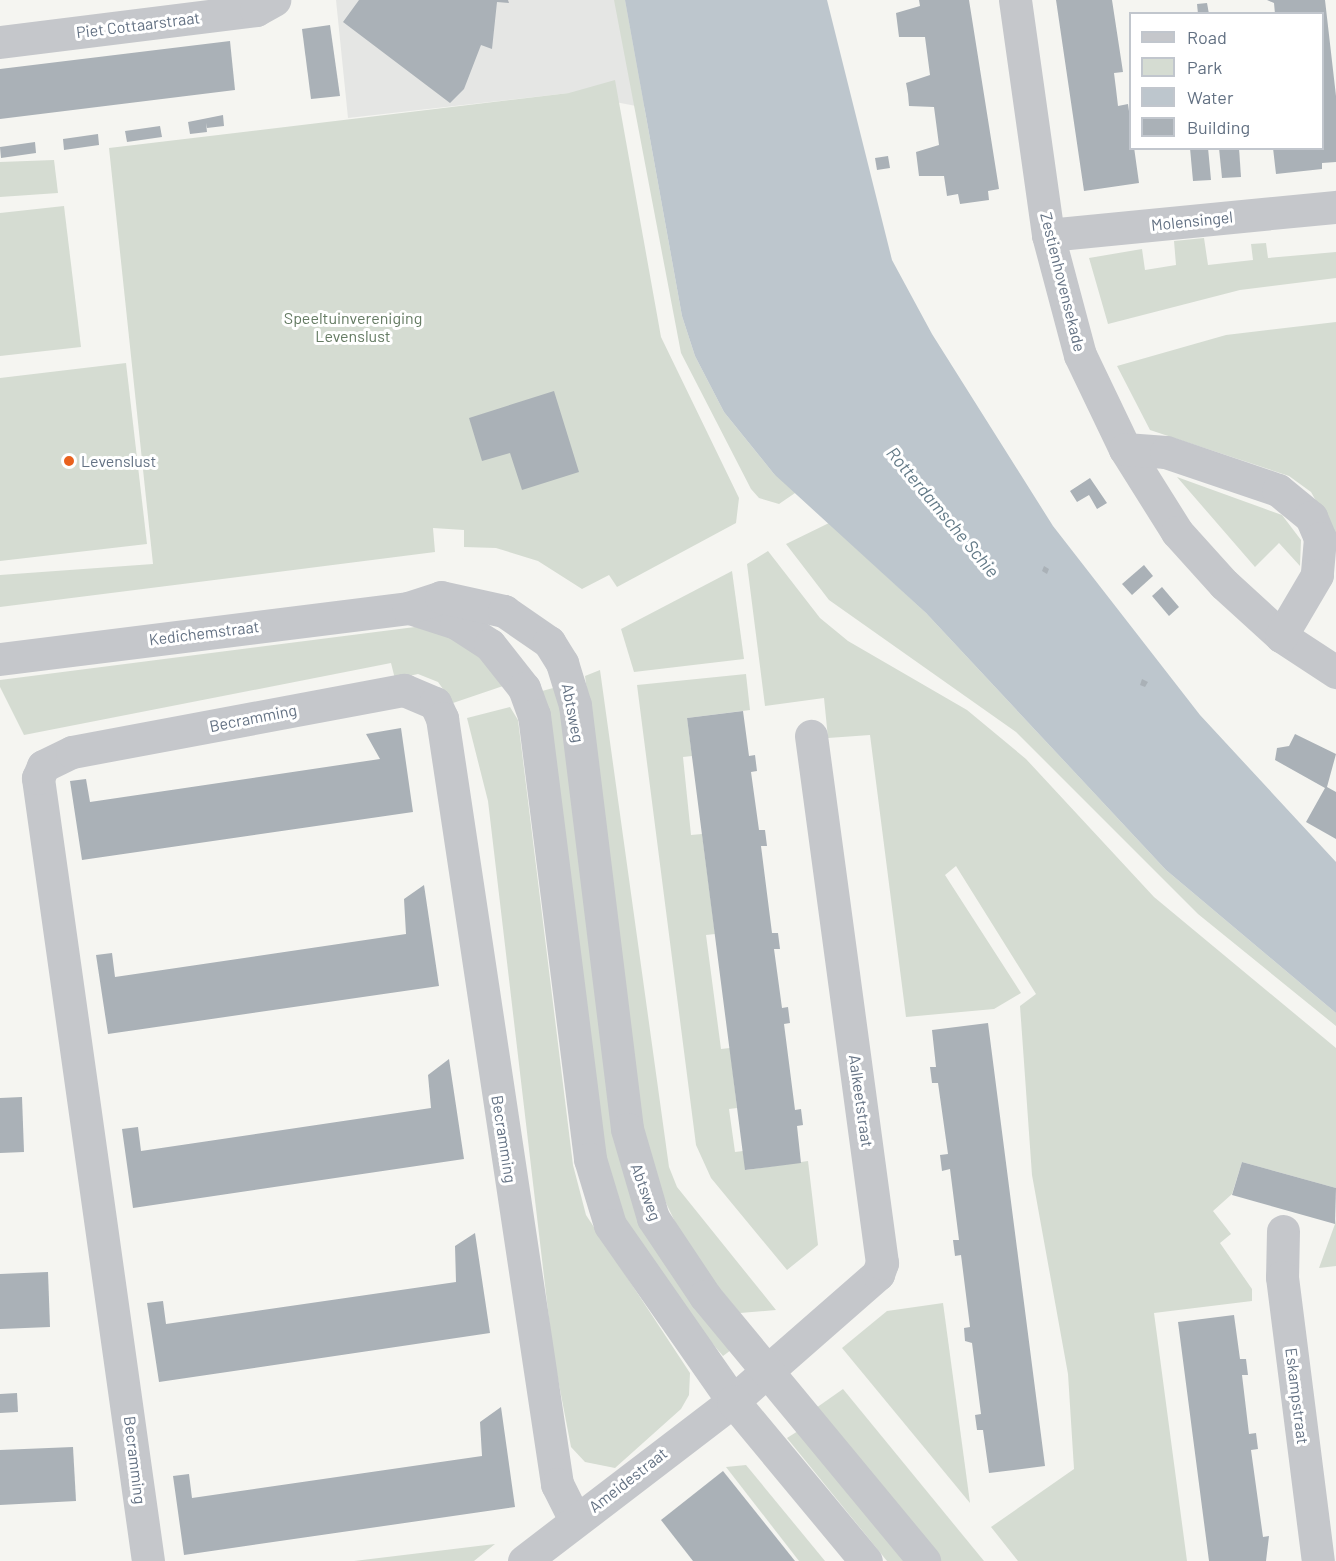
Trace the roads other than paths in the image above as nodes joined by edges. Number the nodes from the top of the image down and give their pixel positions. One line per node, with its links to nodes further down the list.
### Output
1 (273, 0): 3 (street, Piet Cottaarstraat)
2 (1015, 0): 5 (street, Zestienhovensekade)
3 (0, 42)
4 (1336, 207): 5 (street, Molensingel)
5 (1048, 235): 6 (street, Zestienhovensekade)
6 (1125, 449): 8 (street, Zestienhovensekade); 8 (street)
7 (408, 608): 9 (street, Kedichemstraat); 13 (street, Abtsweg); 14 (street)
8 (1281, 636): 10 (street, Zestienhovensekade)
9 (0, 659)
10 (1336, 672)
11 (812, 736): 13 (street, Aalkeetstraat)
12 (1282, 1231): 20 (street, Eskampstraat)
13 (768, 1371): 14 (street, Aalkeetstraat); 19 (street, Abtsweg)
14 (733, 1401): 15 (street, Ameidestraat); 18 (street)
15 (575, 1520): 16 (street, Becramming); 17 (street, Ameidestraat)
16 (148, 1561)
17 (524, 1561)
18 (866, 1561)
19 (924, 1561)
20 (1318, 1561)

